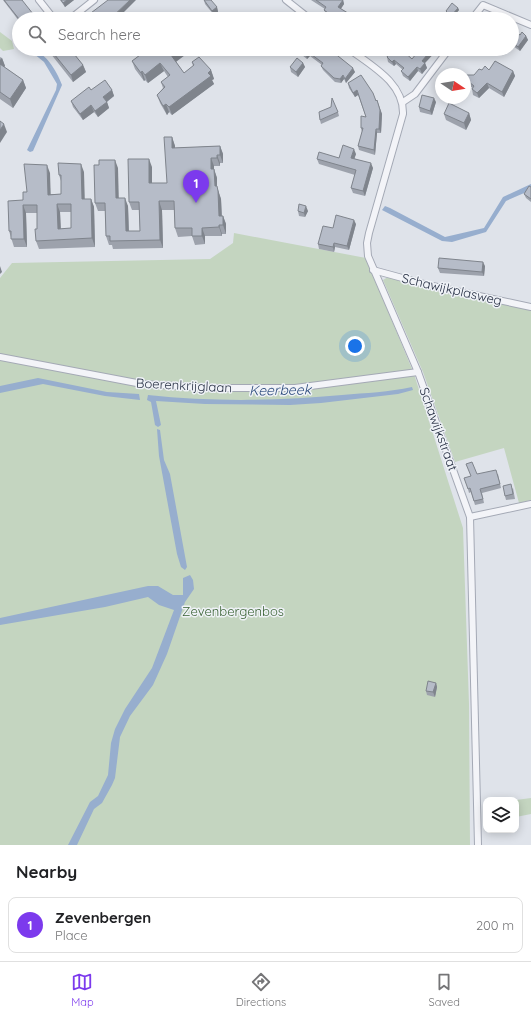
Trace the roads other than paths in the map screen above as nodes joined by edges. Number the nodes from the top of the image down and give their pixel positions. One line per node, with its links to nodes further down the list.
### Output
1 (39, 0): 4 (street)
2 (94, 0): 5 (street)
3 (286, 0): 6 (street)
4 (48, 12)
5 (79, 12)
6 (301, 12)
7 (478, 12): 8 (street)
8 (500, 12)
9 (519, 20): 10 (street)
10 (531, 25)
11 (358, 56): 13 (street)
12 (444, 56): 13 (street)
13 (402, 102): 14 (street, Schawijkstraat)
14 (373, 270): 15 (street, Schawijkplasweg); 17 (street, Schawijkstraat)
15 (531, 307)
16 (0, 357): 17 (street, Boerenkrijglaan)
17 (418, 372): 19 (street, Schawijkstraat)
18 (531, 504): 19 (street)
19 (470, 517): 20 (street, Schawijkstraat)
20 (478, 845)

